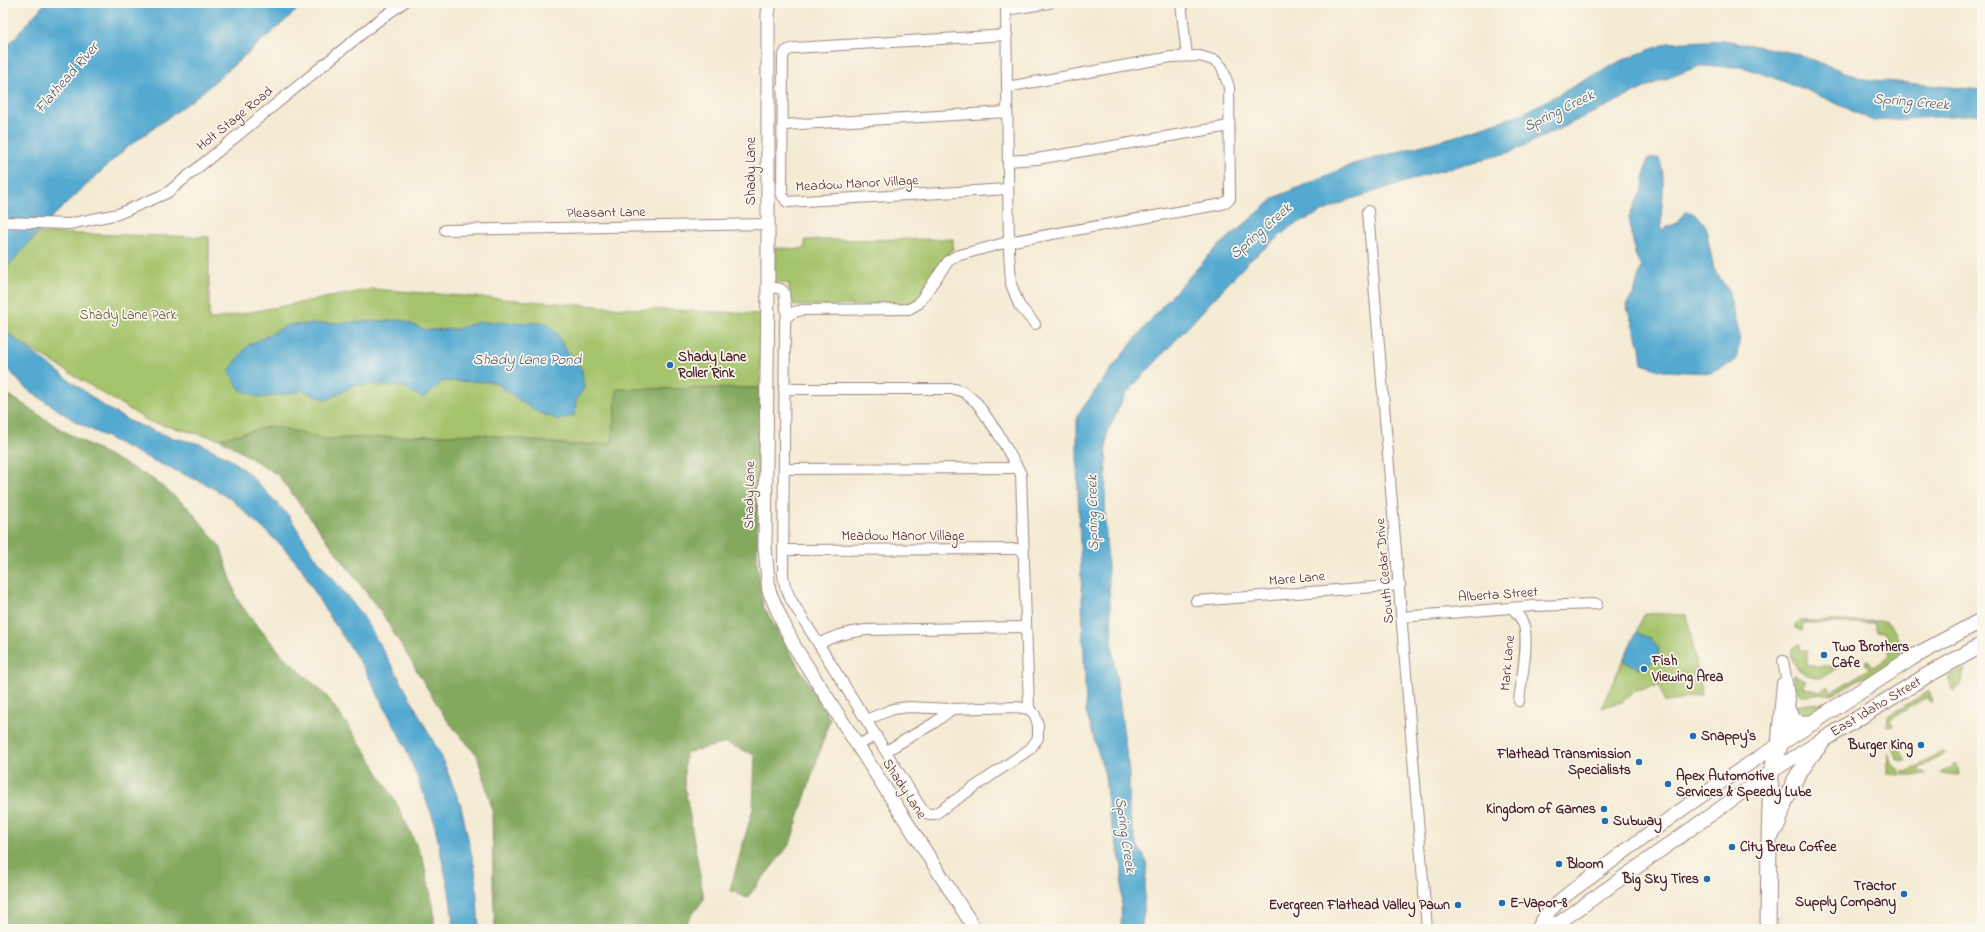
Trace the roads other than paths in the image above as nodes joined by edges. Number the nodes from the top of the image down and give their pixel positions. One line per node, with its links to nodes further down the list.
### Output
1 (403, 3): 15 (street, Holt Stage Road)
2 (770, 3): 16 (main road, Shady Lane)
3 (1049, 3): 5 (street)
4 (1181, 3): 7 (street)
5 (1006, 7): 6 (street)
6 (1006, 35): 8 (street); 10 (street, Meadow Manor Village)
7 (1187, 56): 8 (street); 11 (street)
8 (1007, 87): 9 (street)
9 (1007, 112): 10 (street); 12 (street)
10 (782, 124): 13 (street, Meadow Manor Village)
11 (1229, 126): 12 (street); 18 (street)
12 (1008, 161): 13 (street)
13 (1008, 189): 18 (street)
14 (1368, 210): 27 (street, South Cedar Drive)
15 (3, 222)
16 (767, 224): 17 (street, Pleasant Lane); 19 (main road, Shady Lane)
17 (445, 230)
18 (1008, 242): 20 (street); 21 (street)
19 (768, 286): 20 (street); 47 (main road, Shady Lane)
20 (787, 316): 22 (street)
21 (1035, 324)
22 (784, 390): 23 (street); 24 (street)
23 (1018, 468): 24 (street); 25 (street)
24 (784, 470): 26 (street)
25 (1023, 549): 26 (street, Meadow Manor Village); 33 (street)
26 (783, 550): 35 (street)
27 (1400, 585): 28 (street, Mare Lane); 31 (street, South Cedar Drive)
28 (1196, 601)
29 (1597, 604): 30 (street, Alberta Street)
30 (1512, 608): 31 (street, Alberta Street); 38 (street, Mark Lane)
31 (1402, 617): 52 (street, South Cedar Drive)
32 (1982, 620): 43 (highway, East Idaho Street)
33 (1026, 627): 35 (street); 40 (street)
34 (1982, 635): 37 (highway)
35 (819, 644): 42 (street)
36 (1982, 645): 44 (highway, East Idaho Street)
37 (1925, 667)
38 (1519, 701)
39 (952, 710): 40 (street); 42 (street); 48 (street)
40 (1029, 710): 48 (street)
41 (1788, 711): 43 (highway); 46 (street); 46 (street)
42 (866, 720): 45 (street)
43 (1813, 723): 46 (highway, East Idaho Street)
44 (1834, 732): 49 (main road, East Idaho Street); 50 (highway)
45 (876, 735): 47 (street); 48 (street)
46 (1781, 743): 49 (highway); 53 (main road)
47 (857, 746): 51 (main road, Shady Lane)
48 (886, 751)
49 (1771, 772): 50 (highway); 53 (main road, East Idaho Street)
50 (1769, 840): 54 (highway)
51 (975, 929)
52 (1427, 929)
53 (1538, 929)
54 (1768, 929)

